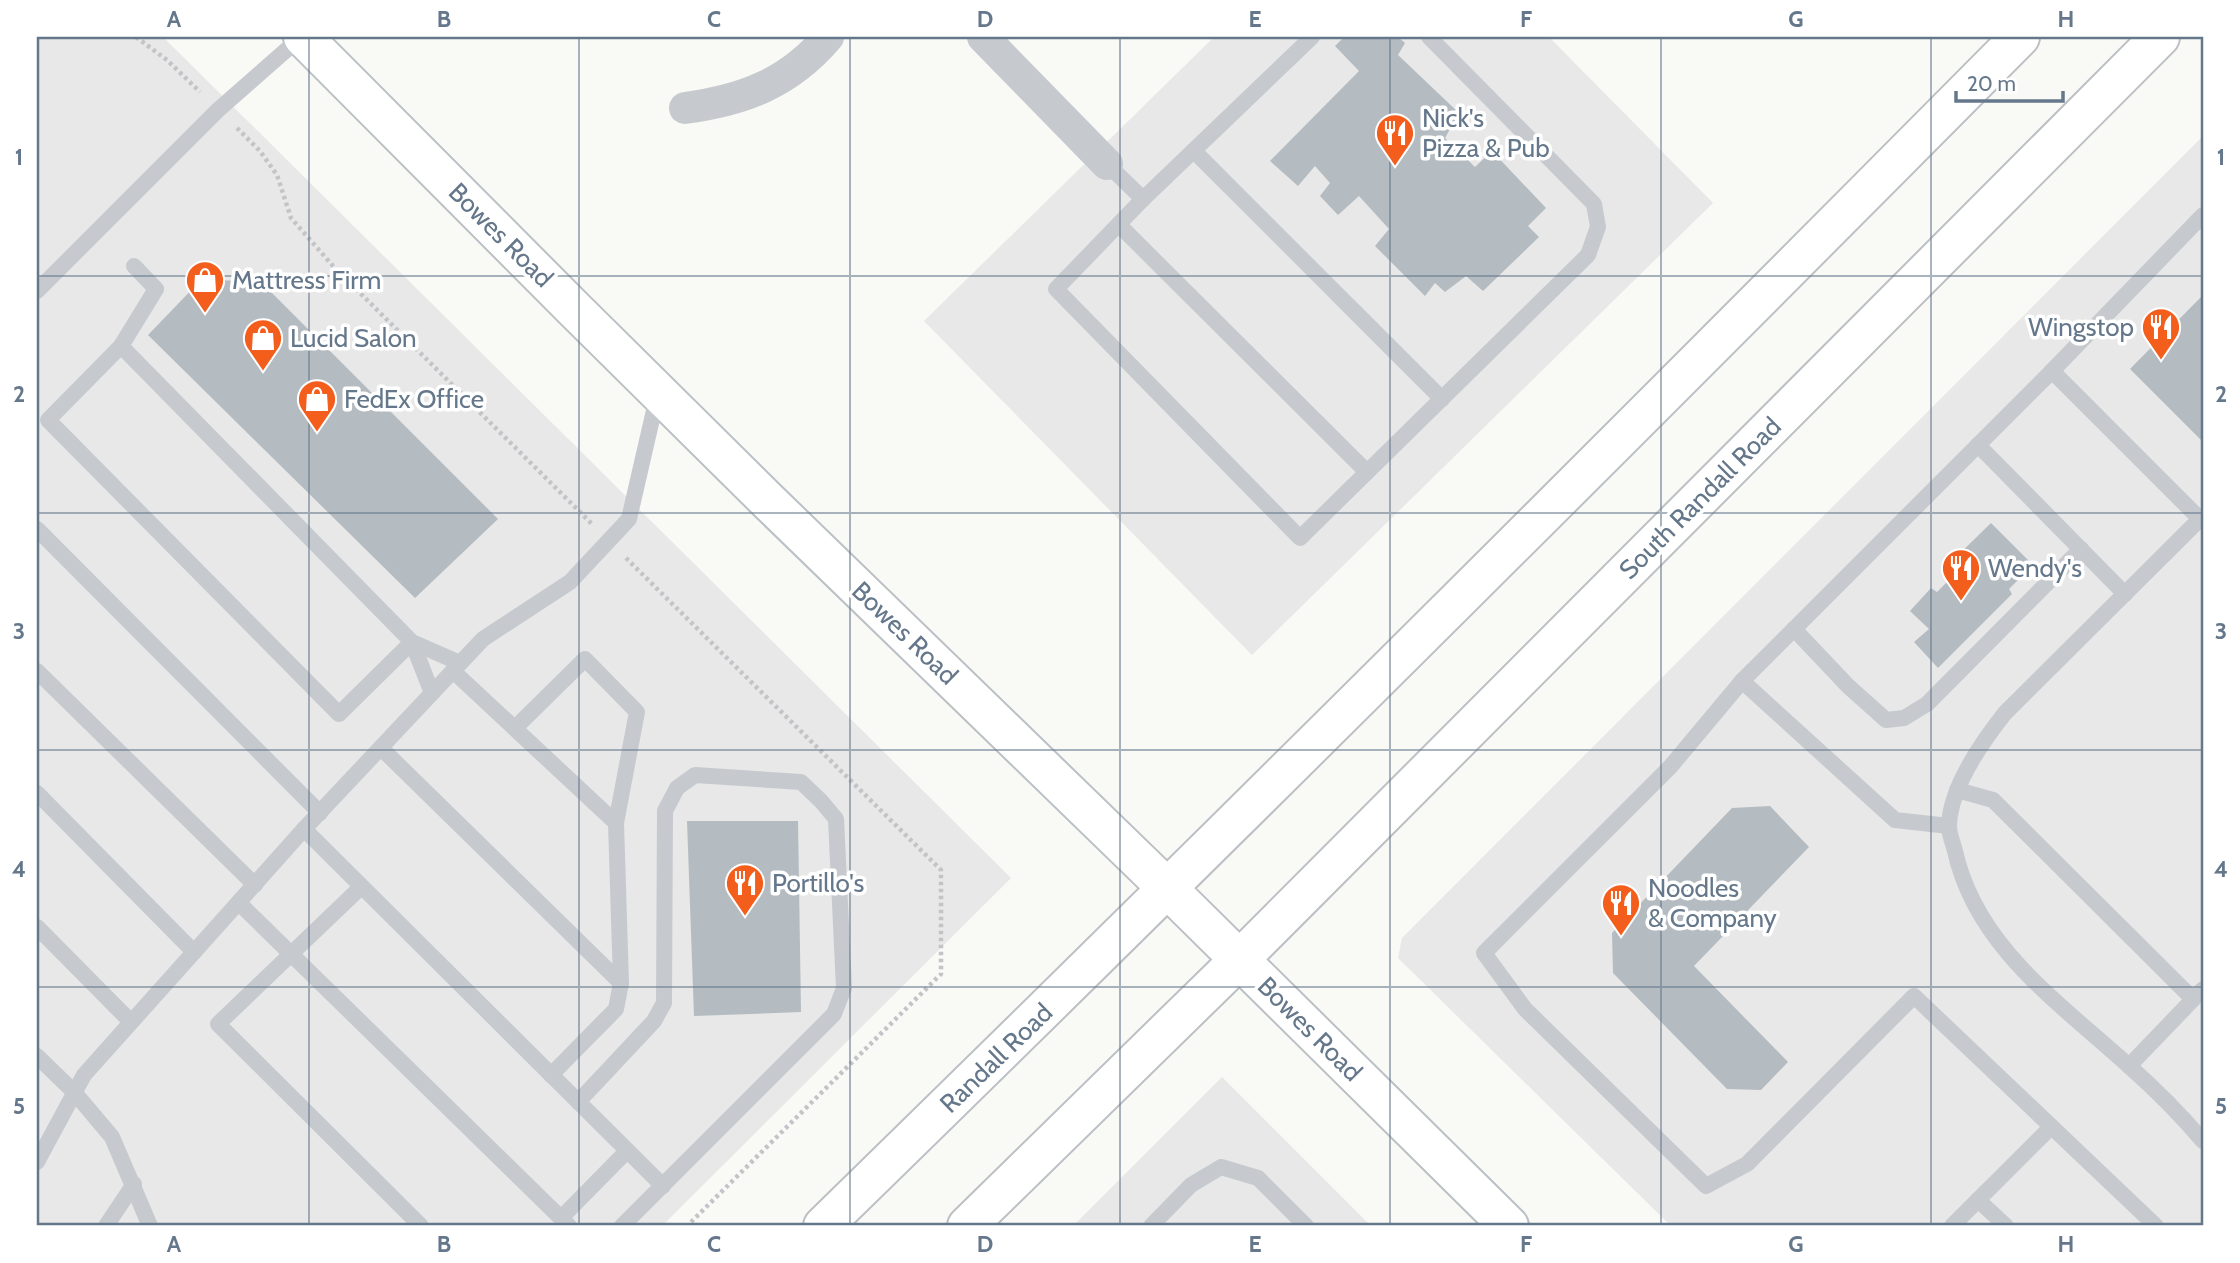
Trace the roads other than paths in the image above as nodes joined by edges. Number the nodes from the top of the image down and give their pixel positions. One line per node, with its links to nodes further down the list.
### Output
1 (302, 37): 15 (lane); 18 (main road, Bowes Road)
2 (828, 37): 8 (street)
3 (983, 37): 10 (street)
4 (1312, 37): 9 (lane)
5 (1429, 37): 19 (lane)
6 (2020, 37): 43 (main road)
7 (2160, 37): 48 (main road, South Randall Road)
8 (685, 108)
9 (1194, 151): 11 (lane); 19 (lane)
10 (1107, 164): 11 (lane)
11 (1143, 200): 13 (lane)
12 (2203, 215): 17 (lane)
13 (1119, 225): 22 (lane); 22 (lane)
14 (134, 266): 16 (lane)
15 (37, 291)
16 (121, 346): 20 (lane); 28 (lane)
17 (2052, 370): 21 (lane); 23 (lane)
18 (658, 392): 29 (lane); 43 (main road, Bowes Road)
19 (1442, 398): 22 (lane)
20 (42, 425): 28 (lane)
21 (1978, 444): 25 (lane); 27 (lane)
22 (1367, 472)
23 (2202, 518): 26 (lane)
24 (37, 529): 37 (lane)
25 (2081, 550): 26 (lane); 27 (lane)
26 (2125, 594): 35 (lane)
27 (1794, 629): 31 (lane)
28 (412, 642): 29 (lane); 32 (lane)
29 (457, 667): 32 (lane); 33 (lane)
30 (37, 671): 41 (lane)
31 (1742, 681): 39 (lane); 57 (lane)
32 (432, 693): 34 (lane)
33 (515, 728): 38 (lane); 38 (lane)
34 (381, 748): 37 (lane); 49 (lane)
35 (1957, 790): 39 (lane); 50 (lane)
36 (37, 793): 46 (lane)
37 (320, 813): 40 (lane)
38 (616, 823): 49 (lane)
39 (1949, 826): 53 (lane)
40 (304, 829): 41 (lane); 42 (lane)
41 (254, 885): 44 (lane)
42 (361, 887): 47 (lane); 54 (lane)
43 (1168, 889): 48 (main road, Bowes Road); 69 (main road, Randall Road)
44 (239, 903): 46 (lane); 47 (lane)
45 (37, 927): 51 (lane)
46 (194, 952): 51 (lane)
47 (292, 954): 64 (lane); 67 (lane)
48 (1240, 960): 70 (main road); 73 (main road, Bowes Road)
49 (621, 983): 54 (lane)
50 (2198, 994): 53 (lane)
51 (131, 1023): 55 (lane)
52 (37, 1056): 55 (lane)
53 (2129, 1066): 58 (lane)
54 (551, 1075): 56 (lane)
55 (75, 1092): 60 (lane); 61 (lane)
56 (578, 1102): 59 (lane); 62 (lane)
57 (2052, 1127): 63 (lane); 76 (lane)
58 (2203, 1141)
59 (627, 1151): 62 (lane); 64 (lane)
60 (37, 1162)
61 (134, 1184): 65 (lane); 66 (lane)
62 (663, 1186): 68 (lane)
63 (1978, 1200): 74 (lane); 75 (lane)
64 (565, 1222)
65 (106, 1226)
66 (150, 1226)
67 (421, 1226)
68 (622, 1226)
69 (823, 1226)
70 (967, 1226)
71 (1152, 1226): 72 (lane)
72 (1306, 1226)
73 (1509, 1226)
74 (1952, 1226)
75 (2006, 1226)
76 (2156, 1226)

